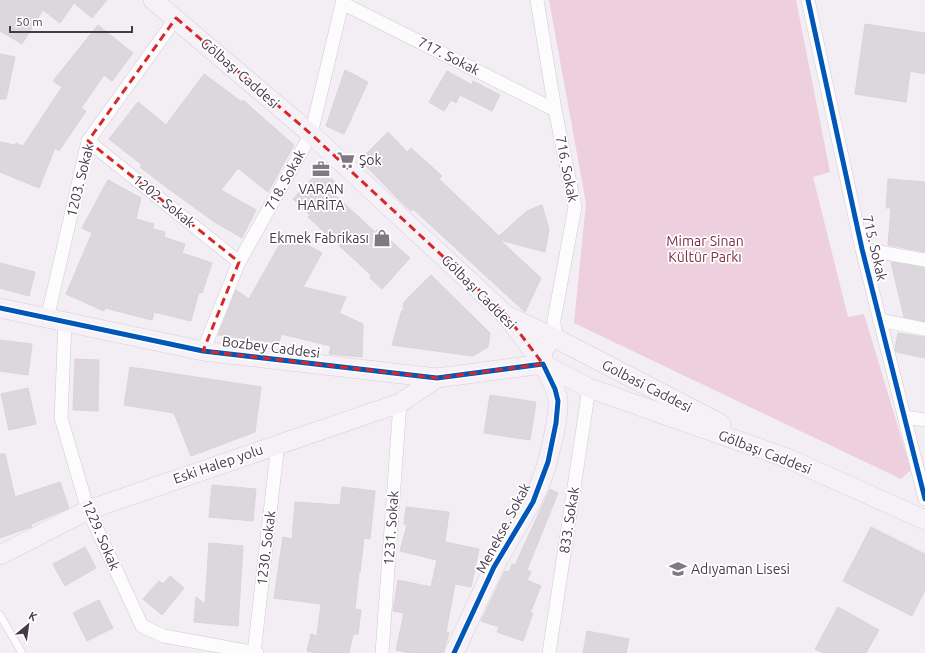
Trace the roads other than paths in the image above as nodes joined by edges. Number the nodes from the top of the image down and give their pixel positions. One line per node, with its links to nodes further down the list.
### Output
1 (153, 0): 5 (main road, Gölbaşı Caddesi)
2 (537, 0): 6 (street, 716. Sokak)
3 (808, 0): 9 (street, 715. Sokak)
4 (342, 2): 6 (street, 717. Sokak); 7 (street, 718. Sokak)
5 (176, 18): 7 (main road, Gölbaşı Caddesi); 8 (street, 1203. Sokak)
6 (556, 110): 17 (street, 716. Sokak)
7 (311, 134): 11 (street, 718. Sokak); 13 (main road, Gölbaşı Caddesi)
8 (88, 141): 11 (street, 1202. Sokak); 15 (street, 1203. Sokak)
9 (862, 249): 10 (street); 14 (street, 715. Sokak)
10 (925, 260)
11 (239, 262): 18 (street, 718. Sokak)
12 (0, 308): 15 (main road, Bozbey Caddesi)
13 (506, 315): 17 (main road, Golbasi Caddesi); 20 (main road, Gölbaşı Caddesi)
14 (879, 320): 16 (street); 24 (street, 715. Sokak)
15 (56, 321): 18 (main road, Bozbey Caddesi); 29 (street, 1229. Sokak)
16 (925, 329)
17 (555, 338): 19 (main road, Golbasi Caddesi); 20 (main road)
18 (204, 351): 21 (main road, Bozbey Caddesi)
19 (601, 362): 22 (main road); 27 (main road, Golbasi Caddesi)
20 (543, 364): 21 (main road, Bozbey Caddesi); 22 (main road, Gölbaşı Caddesi); 36 (main road, Menekse. Sokak)
21 (437, 378): 23 (main road, Eski Halep yolu)
22 (589, 388): 27 (main road, Gölbaşı Caddesi); 37 (street, 833. Sokak)
23 (400, 403): 26 (main road, Eski Halep yolu); 35 (street, 1231. Sokak)
24 (905, 418): 25 (street); 28 (street, 715. Sokak)
25 (925, 420)
26 (278, 443): 29 (main road, Eski Halep yolu); 34 (street, 1230. Sokak)
27 (787, 458): 30 (main road, Gölbaşı Caddesi)
28 (925, 499)
29 (88, 510): 31 (main road, Eski Halep yolu); 34 (street, 1229. Sokak)
30 (925, 520)
31 (0, 555)
32 (0, 615): 33 (lane)
33 (22, 653)
34 (256, 653)
35 (382, 653)
36 (454, 653)
37 (550, 653)

